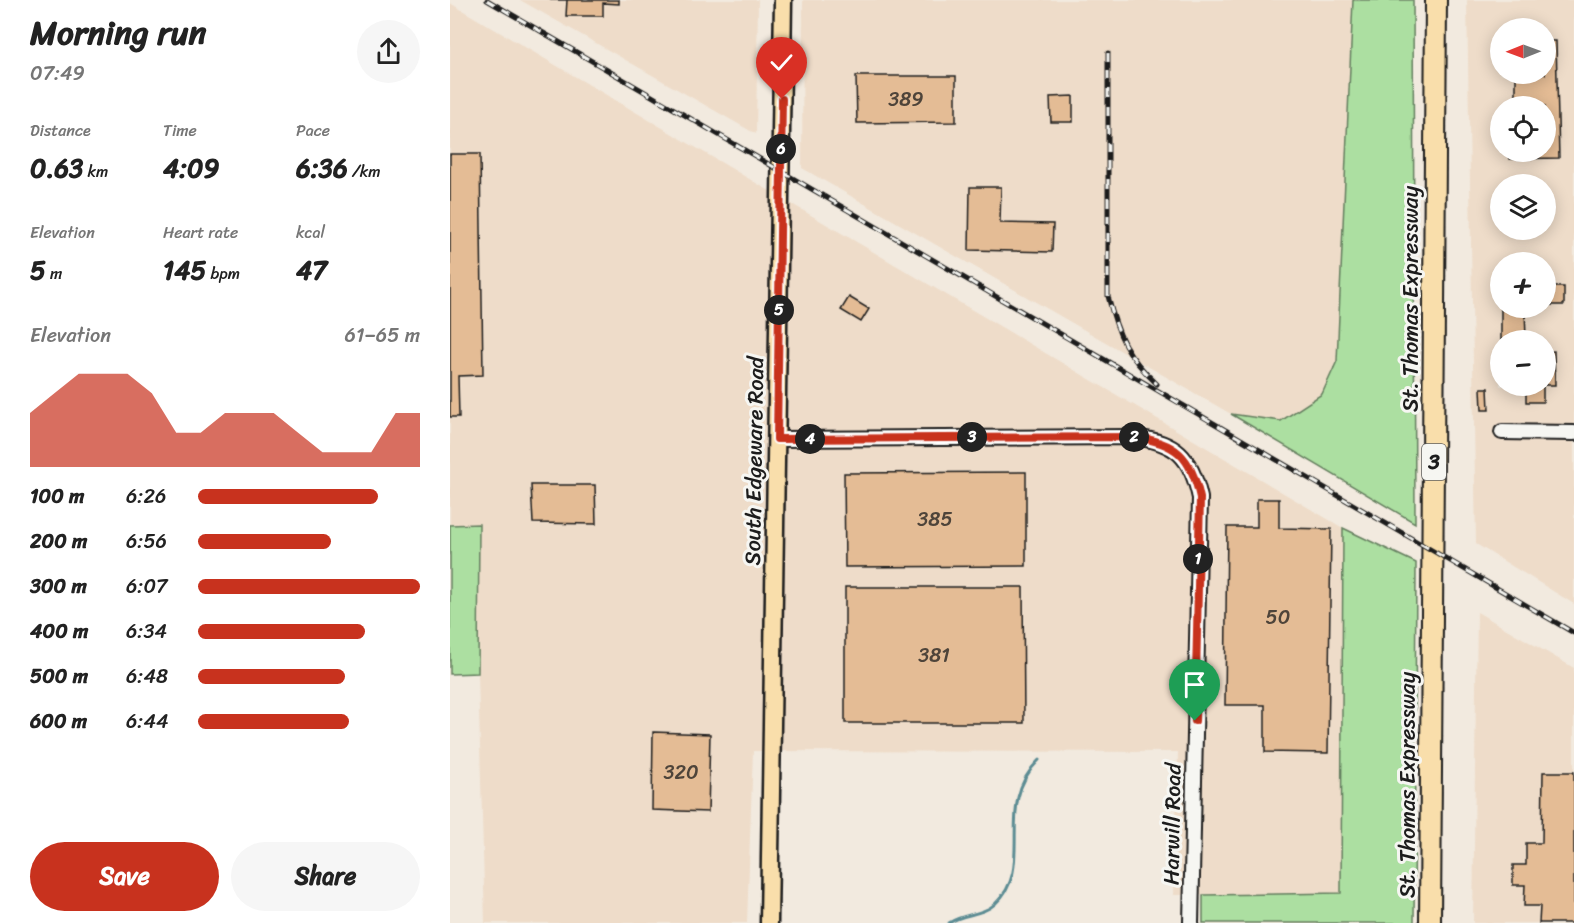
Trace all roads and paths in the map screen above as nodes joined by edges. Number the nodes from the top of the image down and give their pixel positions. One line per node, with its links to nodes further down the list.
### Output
1 (783, 0): 5 (main road, South Edgeware Road)
2 (1436, 0): 8 (highway, St. Thomas Expressway / 3)
3 (1502, 432): 4 (street)
4 (1574, 433)
5 (777, 439): 6 (main road, South Edgeware Road); 7 (street, Harwill Road)
6 (769, 923)
7 (1191, 923)
8 (1430, 923)

